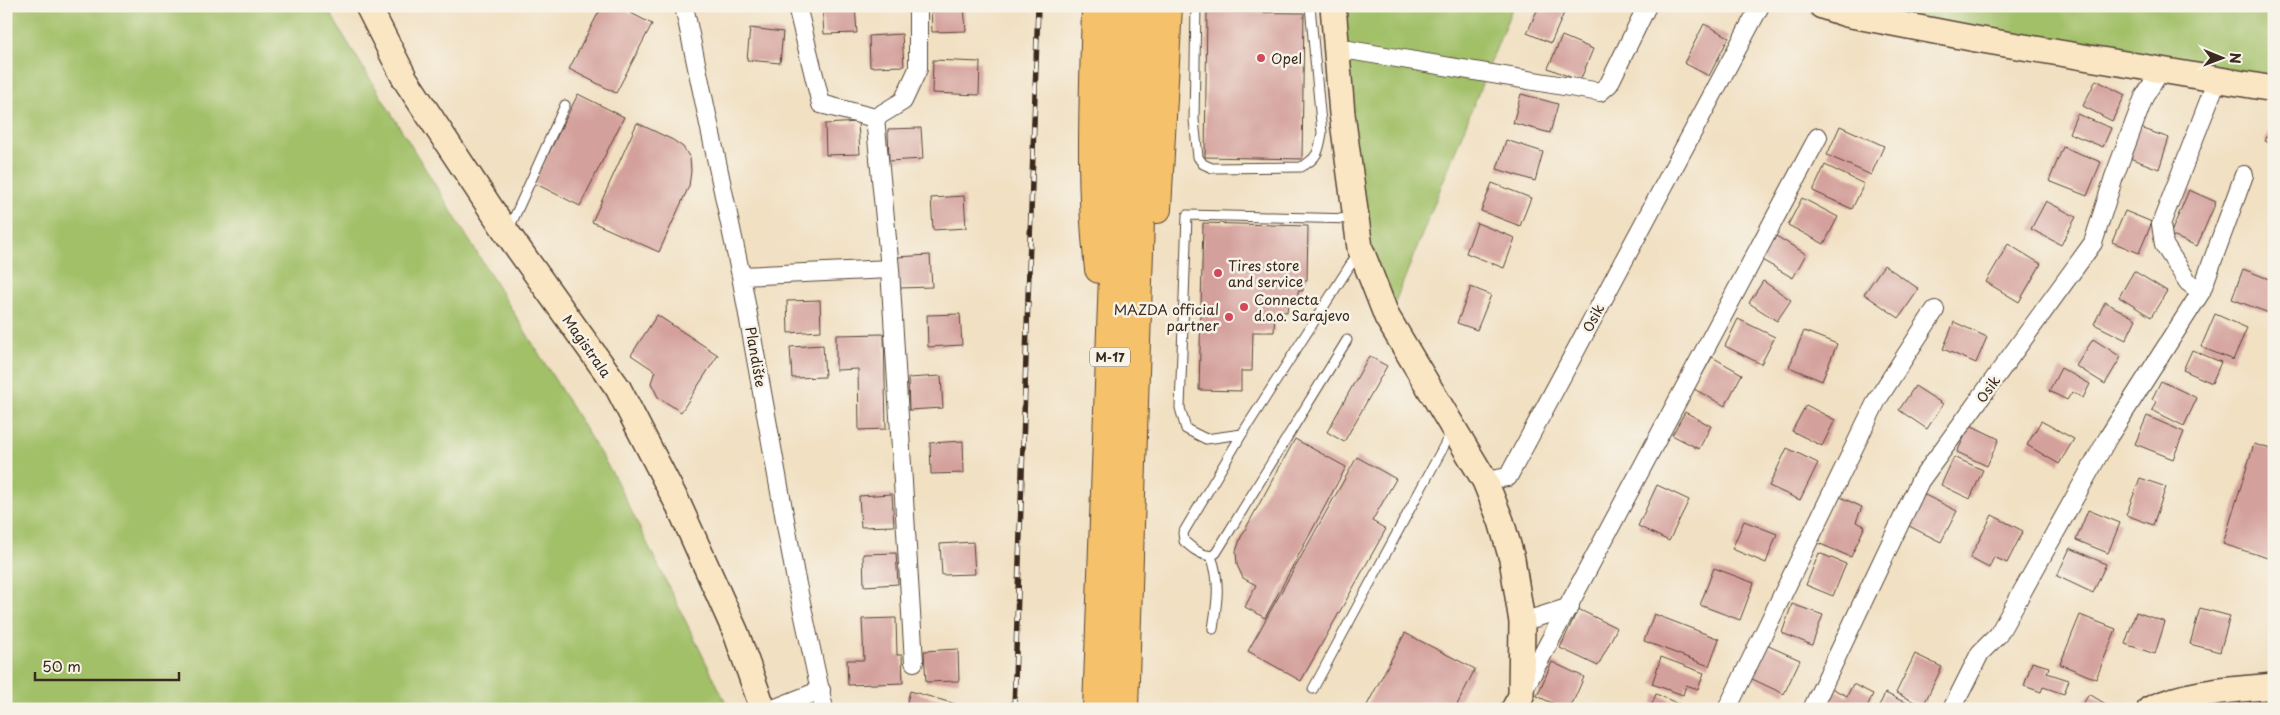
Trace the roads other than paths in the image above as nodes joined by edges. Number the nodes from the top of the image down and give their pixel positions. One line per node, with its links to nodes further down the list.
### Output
1 (368, 6): 24 (main road, Magistrala)
2 (684, 6): 27 (street, Plandište)
3 (797, 6): 20 (street)
4 (918, 6): 20 (street)
5 (1096, 6): 31 (highway)
6 (1123, 6): 31 (highway, M-17)
7 (1147, 6): 31 (highway, M-17)
8 (1168, 6): 31 (highway)
9 (1196, 6): 10 (lane)
10 (1310, 6)
11 (1333, 6): 15 (main road)
12 (1647, 6): 15 (street)
13 (1760, 6): 34 (street, Osik)
14 (1822, 6): 16 (main road)
15 (1338, 48): 23 (main road)
16 (2161, 70): 17 (main road); 50 (street, Osik)
17 (2217, 80): 18 (main road); 28 (street)
18 (2274, 89)
19 (565, 105): 24 (lane)
20 (875, 118): 26 (street)
21 (1818, 137): 36 (street)
22 (2244, 175): 28 (street)
23 (1356, 219): 25 (main road); 33 (lane)
24 (507, 234): 44 (main road, Magistrala)
25 (1360, 248): 32 (main road); 33 (lane)
26 (890, 269): 27 (street); 39 (street)
27 (741, 276): 42 (street, Plandište)
28 (2201, 292): 51 (street)
29 (1935, 310): 49 (street)
30 (1347, 340): 35 (lane)
31 (1122, 346): 47 (highway, M-17); 48 (highway, M-17)
32 (1453, 428): 34 (main road); 41 (lane)
33 (1242, 434): 35 (lane)
34 (1485, 481): 37 (main road)
35 (1211, 556): 38 (lane)
36 (1570, 607): 37 (street); 43 (street)
37 (1522, 622): 43 (main road)
38 (1213, 629)
39 (914, 662)
40 (2274, 686): 52 (main road)
41 (1314, 689)
42 (821, 690): 45 (street); 46 (street, Plandište)
43 (1517, 702)
44 (763, 709)
45 (773, 709)
46 (824, 709)
47 (1096, 709)
48 (1124, 709)
49 (1727, 709)
50 (1812, 709)
51 (1952, 709)
52 (2150, 709)

